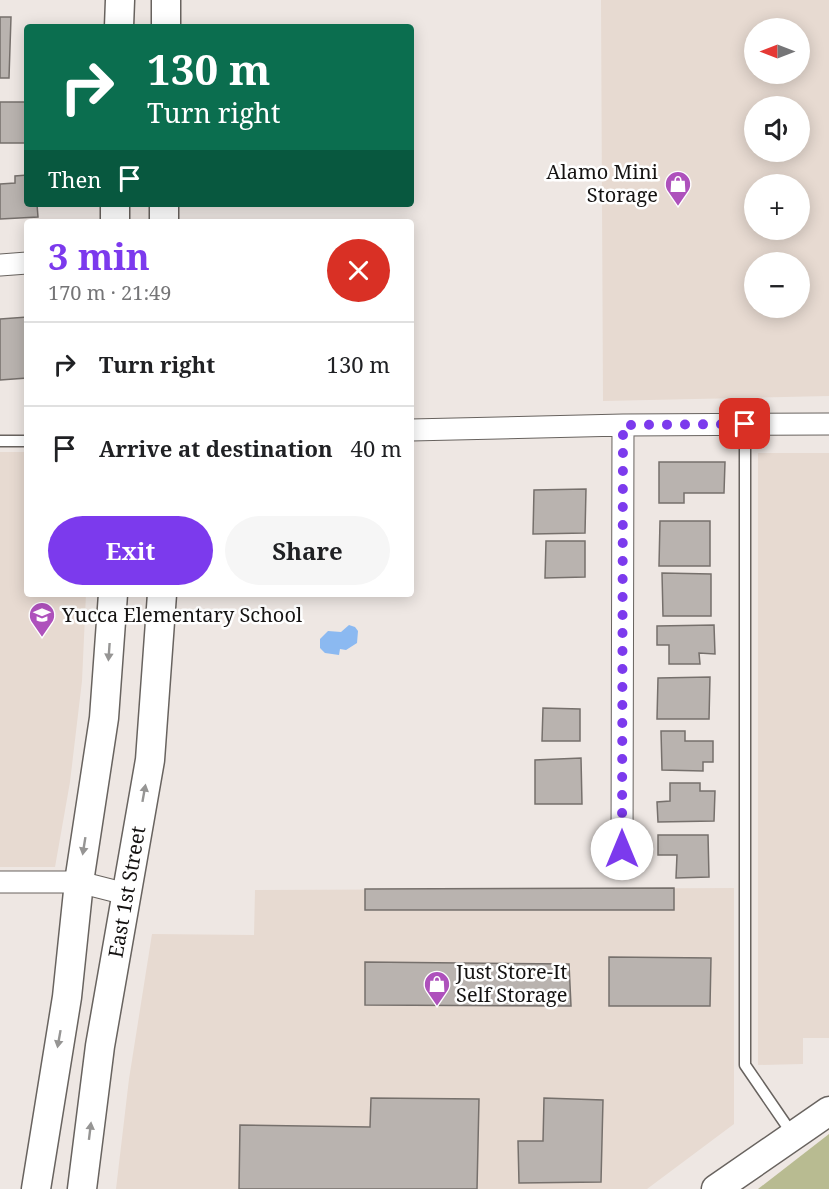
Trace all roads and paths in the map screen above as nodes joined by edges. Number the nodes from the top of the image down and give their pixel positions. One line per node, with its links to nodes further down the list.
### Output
1 (120, 0): 3 (main road)
2 (166, 0): 4 (main road)
3 (119, 24)
4 (166, 24)
5 (24, 263): 6 (street)
6 (0, 265)
7 (745, 424): 8 (street); 9 (street); 20 (lane)
8 (829, 424)
9 (623, 425): 10 (street); 15 (street)
10 (414, 430)
11 (0, 441): 12 (lane)
12 (24, 441)
13 (113, 597): 17 (main road, one-way to 17)
14 (162, 597): 18 (main road, East 1st Street, one-way to 14)
15 (622, 849)
16 (0, 882): 17 (street)
17 (79, 882): 18 (street); 21 (main road, one-way to 21)
18 (126, 894): 22 (main road, East 1st Street, one-way to 18)
19 (829, 1111): 20 (main road)
20 (793, 1136): 23 (main road)
21 (36, 1189)
22 (82, 1189)
23 (716, 1189)

